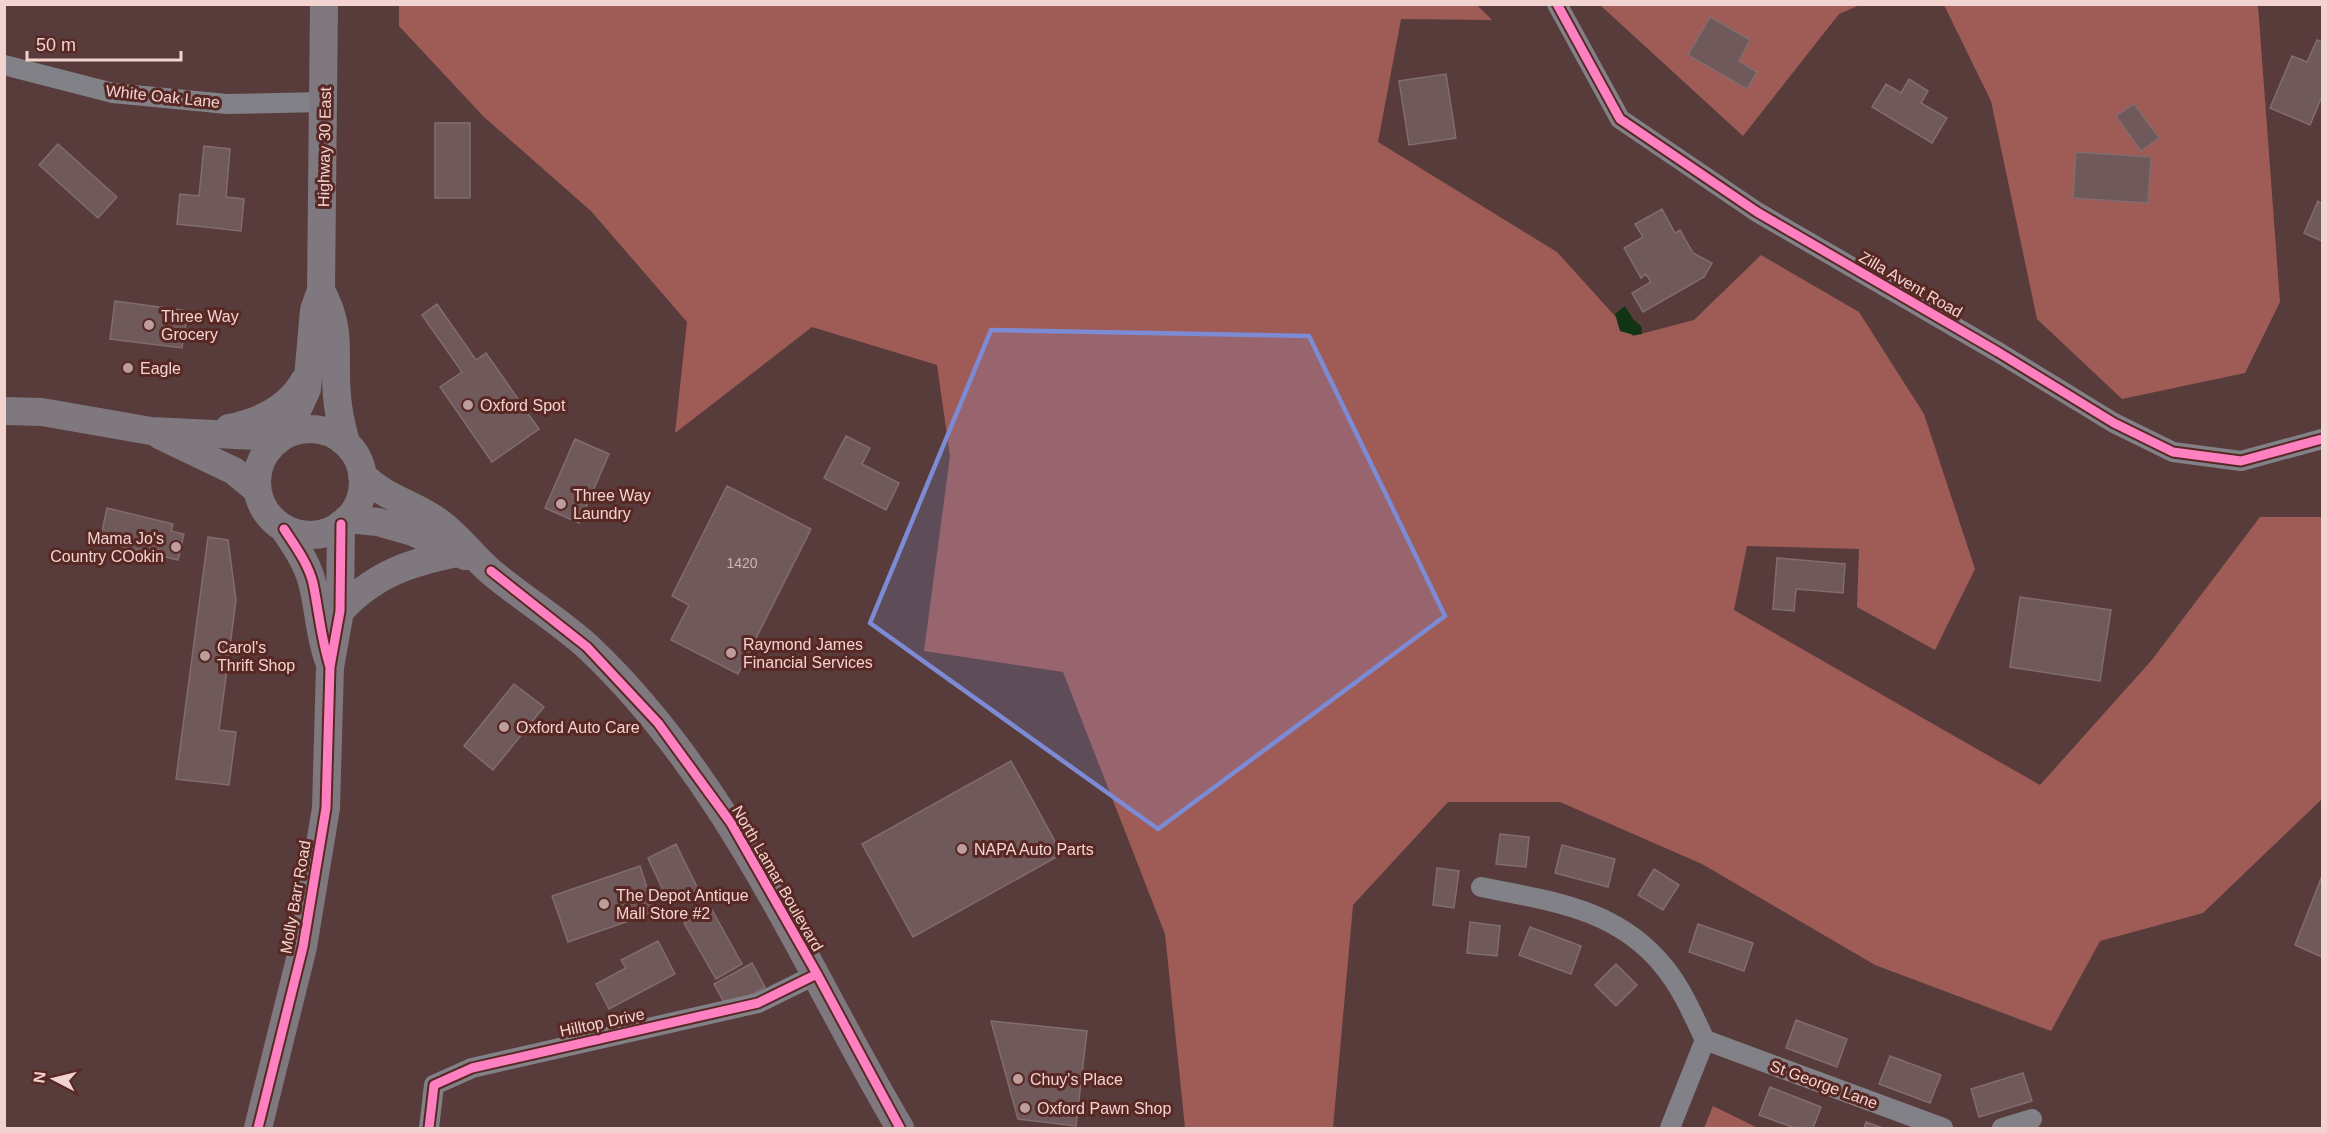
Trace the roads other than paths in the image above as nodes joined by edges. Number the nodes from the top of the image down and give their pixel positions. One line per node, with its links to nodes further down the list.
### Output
1 (324, 4): 4 (main road, Highway 30 East)
2 (1557, 4): 11 (street, Zilla Avent Road)
3 (4, 65): 4 (street, White Oak Lane)
4 (324, 102): 5 (main road, Highway 30 East)
5 (321, 290): 6 (main road, Highway 30 East); 12 (main road, Highway 30 East)
6 (310, 368): 9 (main road); 10 (main road, Highway 30 East)
7 (4, 411): 8 (main road)
8 (151, 431): 9 (main road); 14 (main road)
9 (209, 433): 10 (main road)
10 (283, 435): 12 (main road); 14 (main road)
11 (2322, 439)
12 (346, 443): 13 (main road)
13 (362, 475): 15 (main road); 17 (main road, North Lamar Boulevard)
14 (257, 490): 16 (main road)
15 (344, 522): 16 (main road); 17 (main road, North Lamar Boulevard); 18 (main road, Molly Barr Road)
16 (284, 529): 19 (main road, Molly Barr Road)
17 (467, 556): 18 (main road); 21 (main road, North Lamar Boulevard)
18 (340, 611): 19 (main road, Molly Barr Road)
19 (330, 667): 24 (main road, Molly Barr Road)
20 (1481, 887): 22 (street)
21 (817, 974): 25 (street, Hilltop Drive); 26 (main road, North Lamar Boulevard)
22 (1705, 1040): 27 (street); 28 (street, St George Lane)
23 (2032, 1119): 29 (street)
24 (258, 1128)
25 (429, 1128)
26 (900, 1128)
27 (1670, 1128)
28 (1943, 1128)
29 (2002, 1128)

